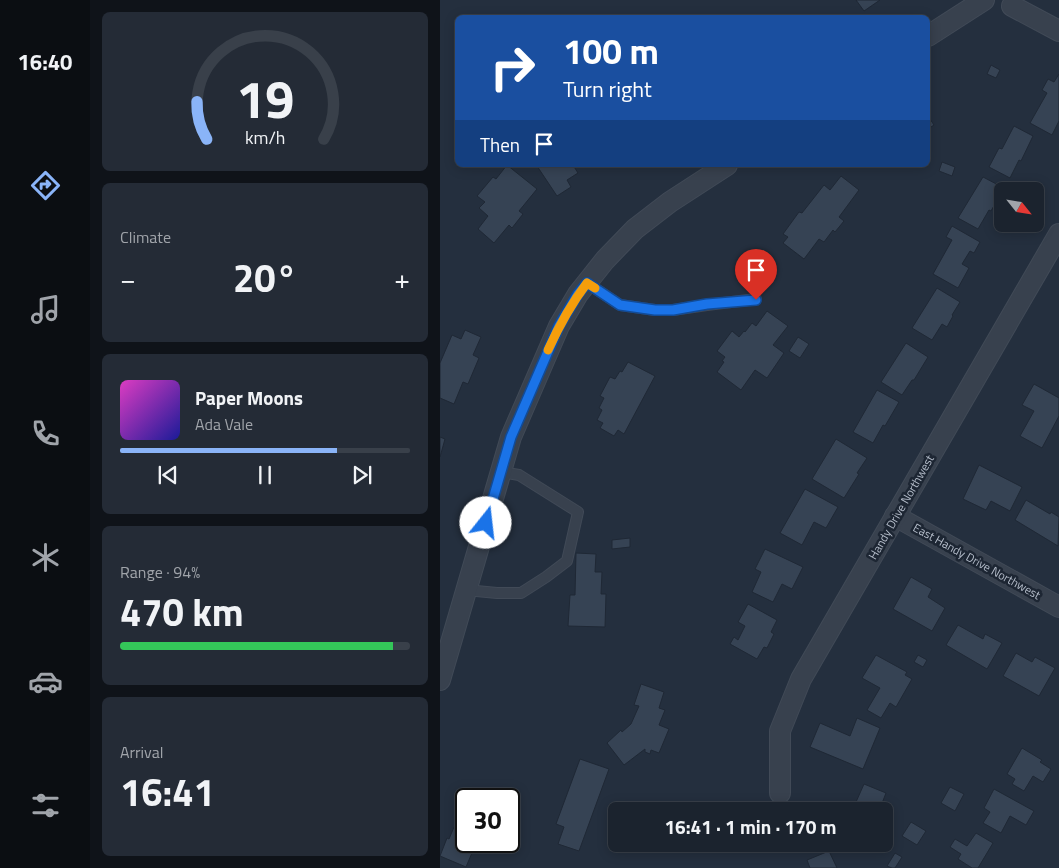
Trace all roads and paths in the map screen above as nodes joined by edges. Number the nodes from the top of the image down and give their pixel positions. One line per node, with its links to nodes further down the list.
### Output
1 (984, 0): 4 (street)
2 (1012, 6): 3 (street)
3 (1059, 32)
4 (930, 35)
5 (724, 167): 7 (street)
6 (1059, 234): 10 (street, Handy Drive Northwest)
7 (587, 283): 8 (lane); 9 (street)
8 (756, 300)
9 (501, 472): 11 (street); 11 (lane)
10 (895, 516): 12 (street, East Handy Drive Northwest); 14 (street, Handy Drive Northwest)
11 (466, 590): 13 (street)
12 (1059, 607)
13 (440, 680)
14 (780, 793)

